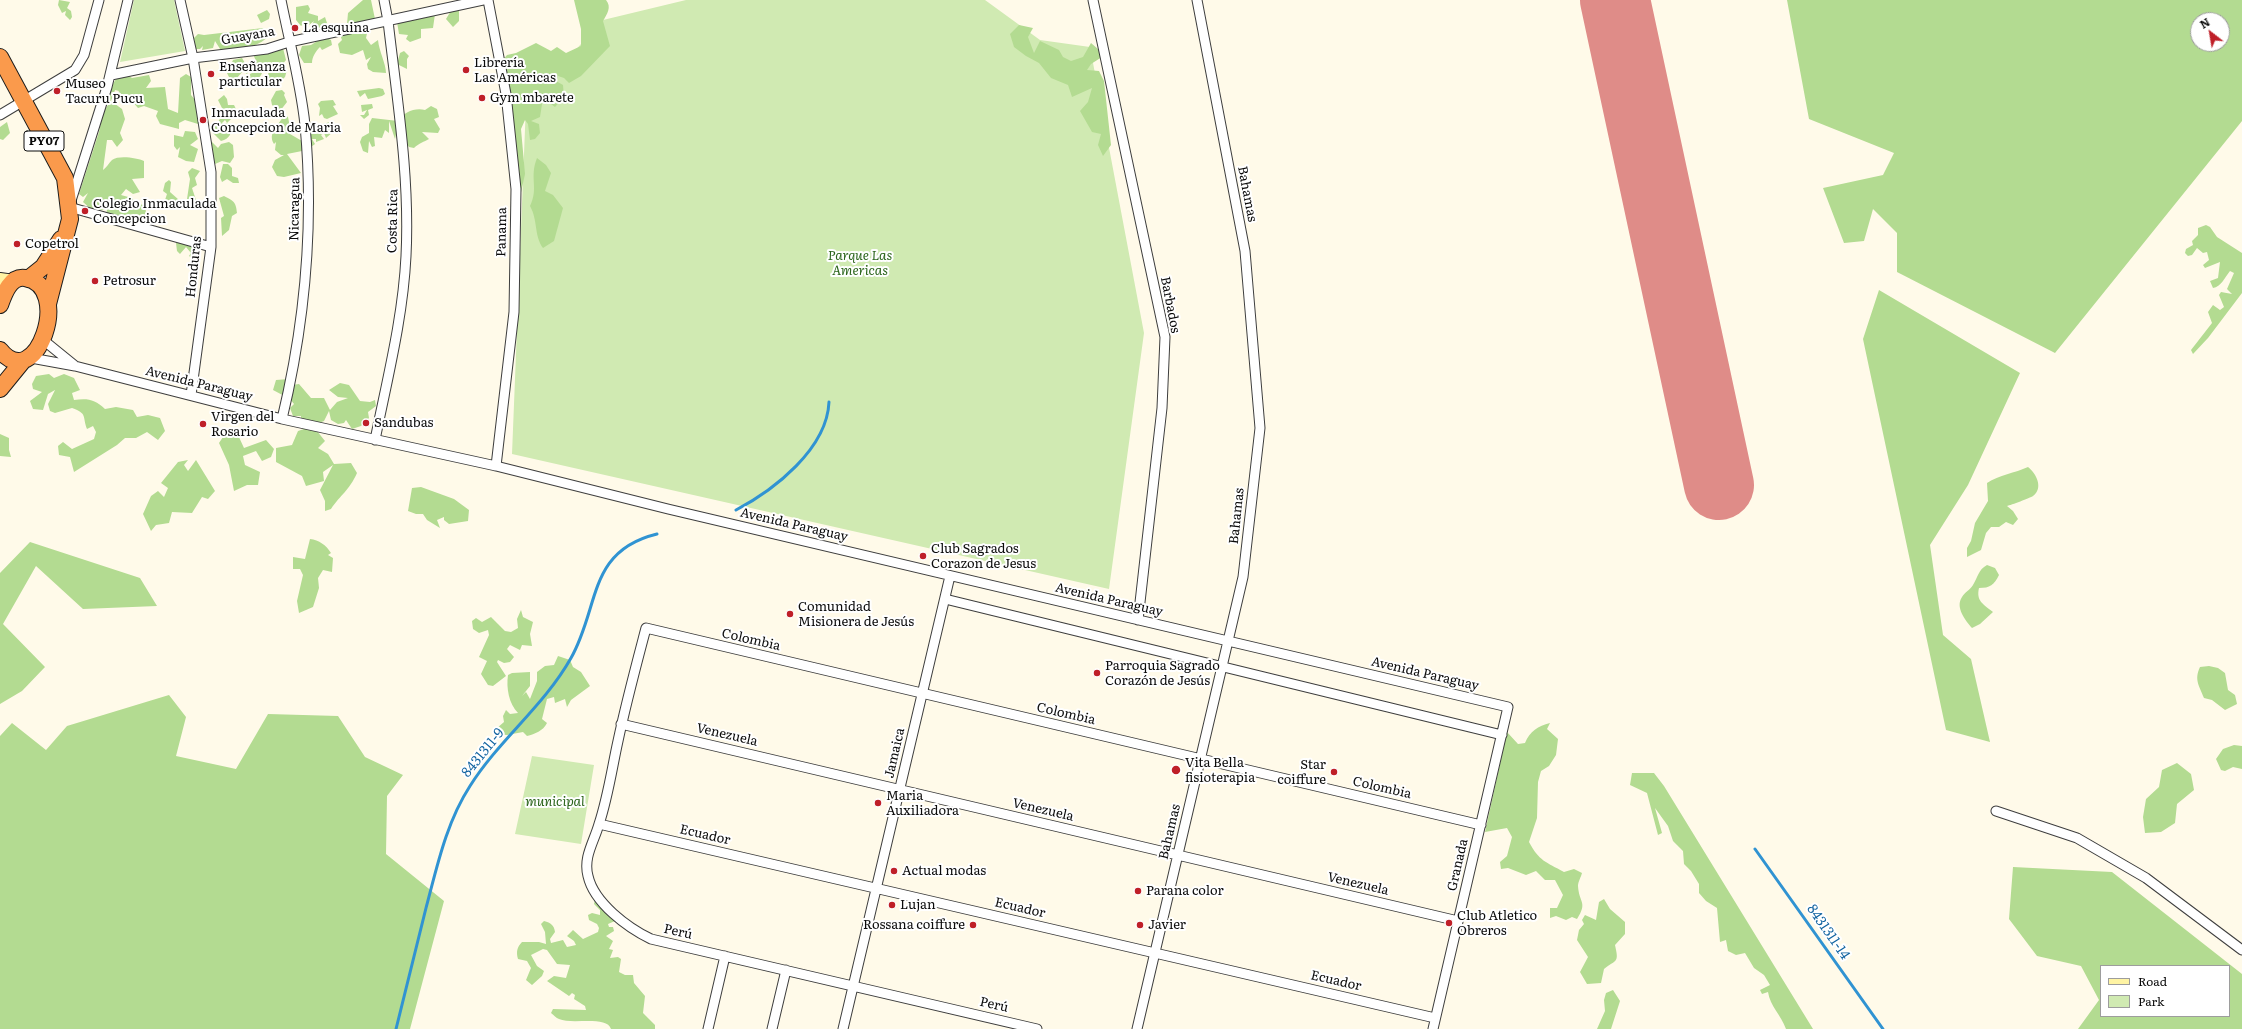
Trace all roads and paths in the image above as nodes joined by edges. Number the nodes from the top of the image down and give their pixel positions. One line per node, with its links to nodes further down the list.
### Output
1 (99, 0): 15 (street)
2 (128, 0): 14 (street)
3 (180, 0): 13 (street, Honduras)
4 (280, 0): 11 (street, Nicaragua)
5 (384, 0): 10 (street, Costa Rica)
6 (483, 0): 10 (street, Guayana)
7 (488, 0): 31 (street, Panama)
8 (1093, 0): 34 (street, Barbados)
9 (1196, 0): 36 (street, Bahamas)
10 (388, 21): 11 (street, Guayana); 30 (street, Costa Rica)
11 (289, 42): 13 (street, Guayana); 29 (street, Nicaragua)
12 (0, 57): 15 (highway, PY07)
13 (193, 58): 14 (street, Guayana); 19 (street, Honduras)
14 (111, 75): 17 (street)
15 (23, 102): 16 (street); 17 (highway, PY07)
16 (0, 115)
17 (69, 207): 18 (highway, PY07); 19 (street)
18 (67, 230): 20 (highway, PY07); 21 (highway, PY07)
19 (210, 247): 28 (street, Honduras)
20 (14, 280): 21 (highway, PY07); 22 (highway, PY07)
21 (48, 304): 23 (highway, PY07)
22 (0, 305)
23 (42, 339): 25 (highway, PY07); 26 (street)
24 (0, 350): 25 (highway)
25 (26, 360): 26 (street, Avenida Paraguay); 27 (highway, PY07)
26 (75, 366): 28 (street, Avenida Paraguay)
27 (0, 389)
28 (191, 395): 29 (street, Avenida Paraguay)
29 (282, 419): 30 (street, Avenida Paraguay)
30 (374, 440): 31 (street, Avenida Paraguay)
31 (496, 466): 32 (street, Avenida Paraguay)
32 (950, 576): 33 (street, Jamaica); 34 (street, Avenida Paraguay)
33 (945, 599): 37 (street); 38 (street, Jamaica)
34 (1138, 620): 36 (street, Avenida Paraguay)
35 (646, 628): 38 (street, Colombia); 40 (street, Perú)
36 (1228, 641): 37 (street, Bahamas); 39 (street, Avenida Paraguay)
37 (1222, 667): 41 (street); 42 (street, Bahamas)
38 (922, 693): 42 (street, Colombia); 43 (street, Jamaica)
39 (1508, 707): 41 (street, Granada)
40 (621, 724): 43 (street, Venezuela); 45 (street, Perú)
41 (1502, 735): 46 (street, Granada)
42 (1201, 759): 46 (street, Colombia); 47 (street, Bahamas)
43 (900, 789): 47 (street, Venezuela); 48 (street, Jamaica)
44 (1996, 811): 50 (street)
45 (600, 824): 48 (street, Ecuador); 52 (street, Perú)
46 (1481, 825): 49 (street, Granada)
47 (1178, 855): 49 (street, Venezuela); 51 (street, Bahamas)
48 (876, 888): 51 (street, Ecuador); 54 (street, Jamaica)
49 (1458, 921): 55 (street, Granada)
50 (2242, 950)
51 (1155, 953): 55 (street, Ecuador); 60 (street, Bahamas)
52 (725, 956): 53 (street, Perú); 56 (street)
53 (786, 970): 54 (street, Perú); 57 (street)
54 (853, 986): 58 (street, Jamaica); 59 (street, Perú)
55 (1436, 1018): 61 (street, Granada)
56 (708, 1029)
57 (772, 1029)
58 (843, 1029)
59 (1037, 1029)
60 (1137, 1029)
61 (1433, 1029)

